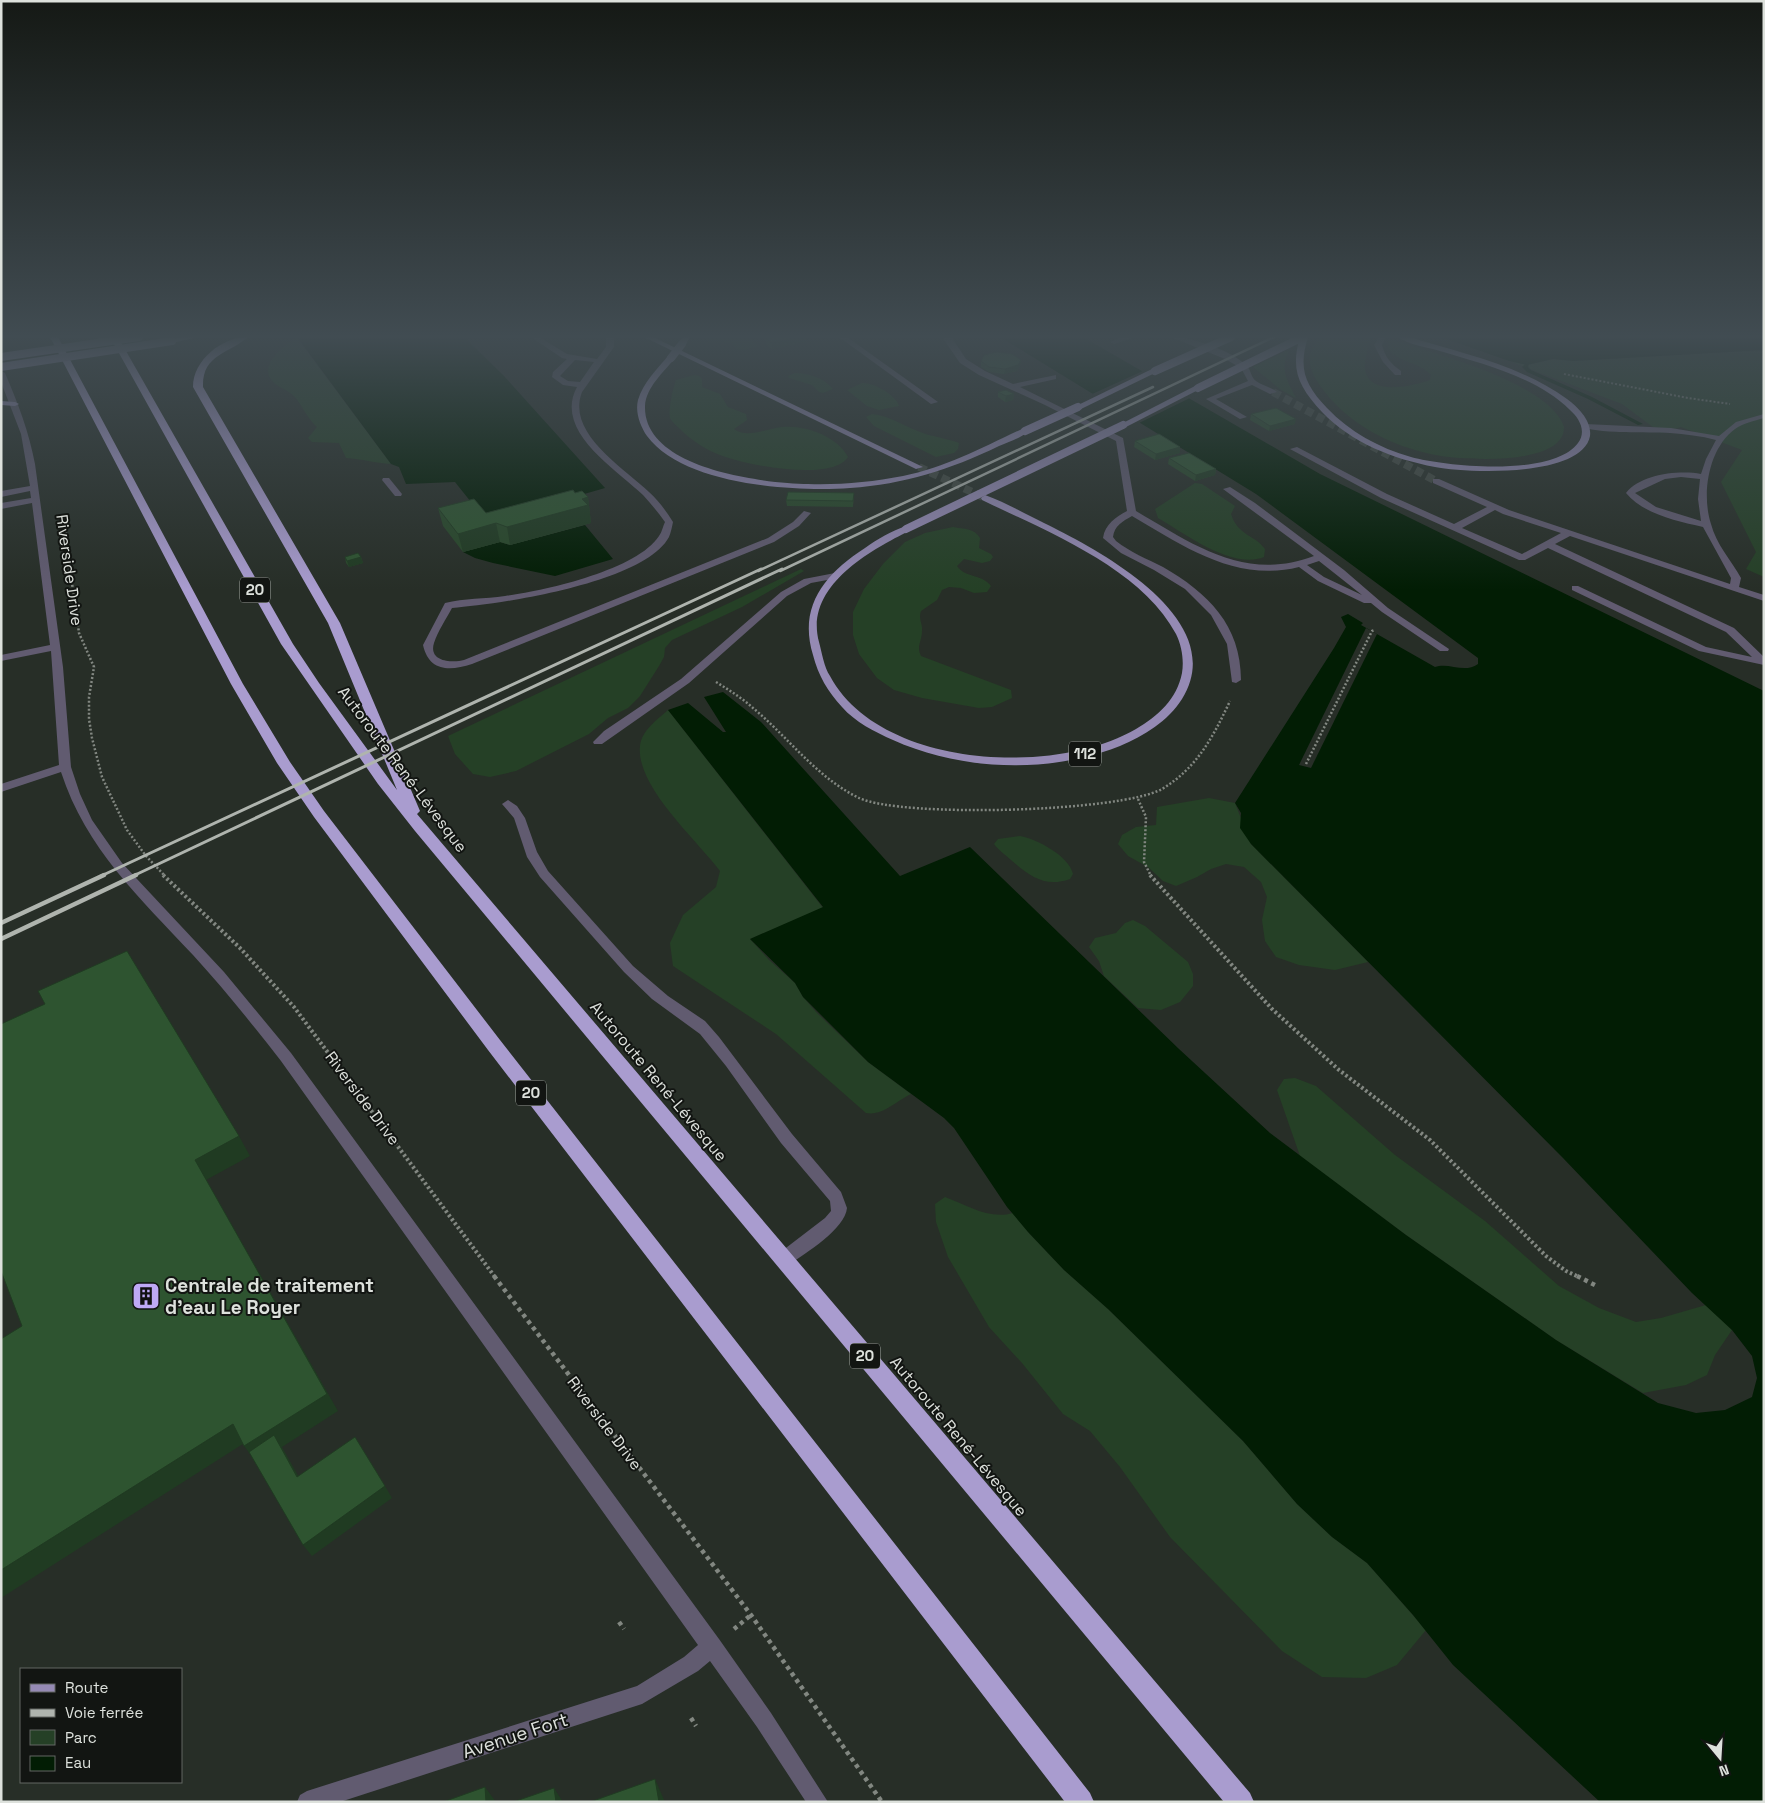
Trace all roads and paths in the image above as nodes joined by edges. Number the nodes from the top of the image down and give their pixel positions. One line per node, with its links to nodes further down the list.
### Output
1 (20, 421): 21 (street, Riverside Drive)
2 (98, 421): 67 (highway, 20)
3 (161, 421): 56 (highway, Autoroute René-Lévesque / 20)
4 (218, 421): 56 (highway)
5 (579, 421): 30 (street)
6 (643, 421): 8 (main road, bridge)
7 (823, 421): 17 (main road)
8 (1047, 421)
9 (1082, 421): 29 (street)
10 (1129, 421): 38 (main road, 112, bridge)
11 (1336, 421): 14 (main road)
12 (1583, 421): 14 (main road)
13 (1748, 421): 15 (street)
14 (1585, 426): 15 (street)
15 (1722, 439): 18 (street)
16 (1294, 449): 33 (street)
17 (919, 467)
18 (1704, 477): 32 (street); 32 (street)
19 (386, 480): 24 (street)
20 (1436, 481): 28 (street)
21 (34, 488): 23 (street); 26 (street, Riverside Drive)
22 (1227, 489): 36 (street)
23 (1, 494)
24 (398, 494)
25 (985, 498): 38 (main road, 112)
26 (36, 500): 27 (street); 44 (street, Riverside Drive)
27 (1, 506)
28 (1494, 507): 33 (street); 34 (street)
29 (1132, 512): 37 (street); 48 (street)
30 (807, 513)
31 (64, 522): 66 (path, Riverside Drive)
32 (1706, 525): 40 (street)
33 (1454, 528): 35 (street)
34 (1569, 533): 35 (street); 40 (street)
35 (1548, 544): 47 (street)
36 (1321, 558): 37 (street); 42 (street)
37 (1300, 564): 42 (street)
38 (835, 576): 50 (street)
39 (1575, 588): 47 (street)
40 (1734, 588): 41 (street)
41 (1764, 598)
42 (1385, 610): 45 (street)
43 (1376, 629): 51 (path)
44 (54, 647): 46 (street); 52 (street, Riverside Drive)
45 (1444, 649)
46 (1, 658)
47 (1764, 662)
48 (1236, 680): 54 (path)
49 (725, 686): 54 (path)
50 (598, 742)
51 (1306, 764)
52 (65, 767): 53 (street); 61 (street, Riverside Drive)
53 (1, 788)
54 (1138, 798): 58 (path)
55 (508, 804): 57 (street)
56 (420, 828): 57 (highway, Autoroute René-Lévesque / 20)
57 (784, 1260): 68 (highway, Autoroute René-Lévesque / 20)
58 (1595, 1285)
59 (619, 1622): 60 (path)
60 (624, 1629)
61 (712, 1646): 64 (street, Avenue Fort); 65 (street, Riverside Drive)
62 (690, 1718): 63 (path)
63 (696, 1726)
64 (308, 1802)
65 (818, 1802)
66 (882, 1802)
67 (1081, 1802)
68 (1241, 1802)

